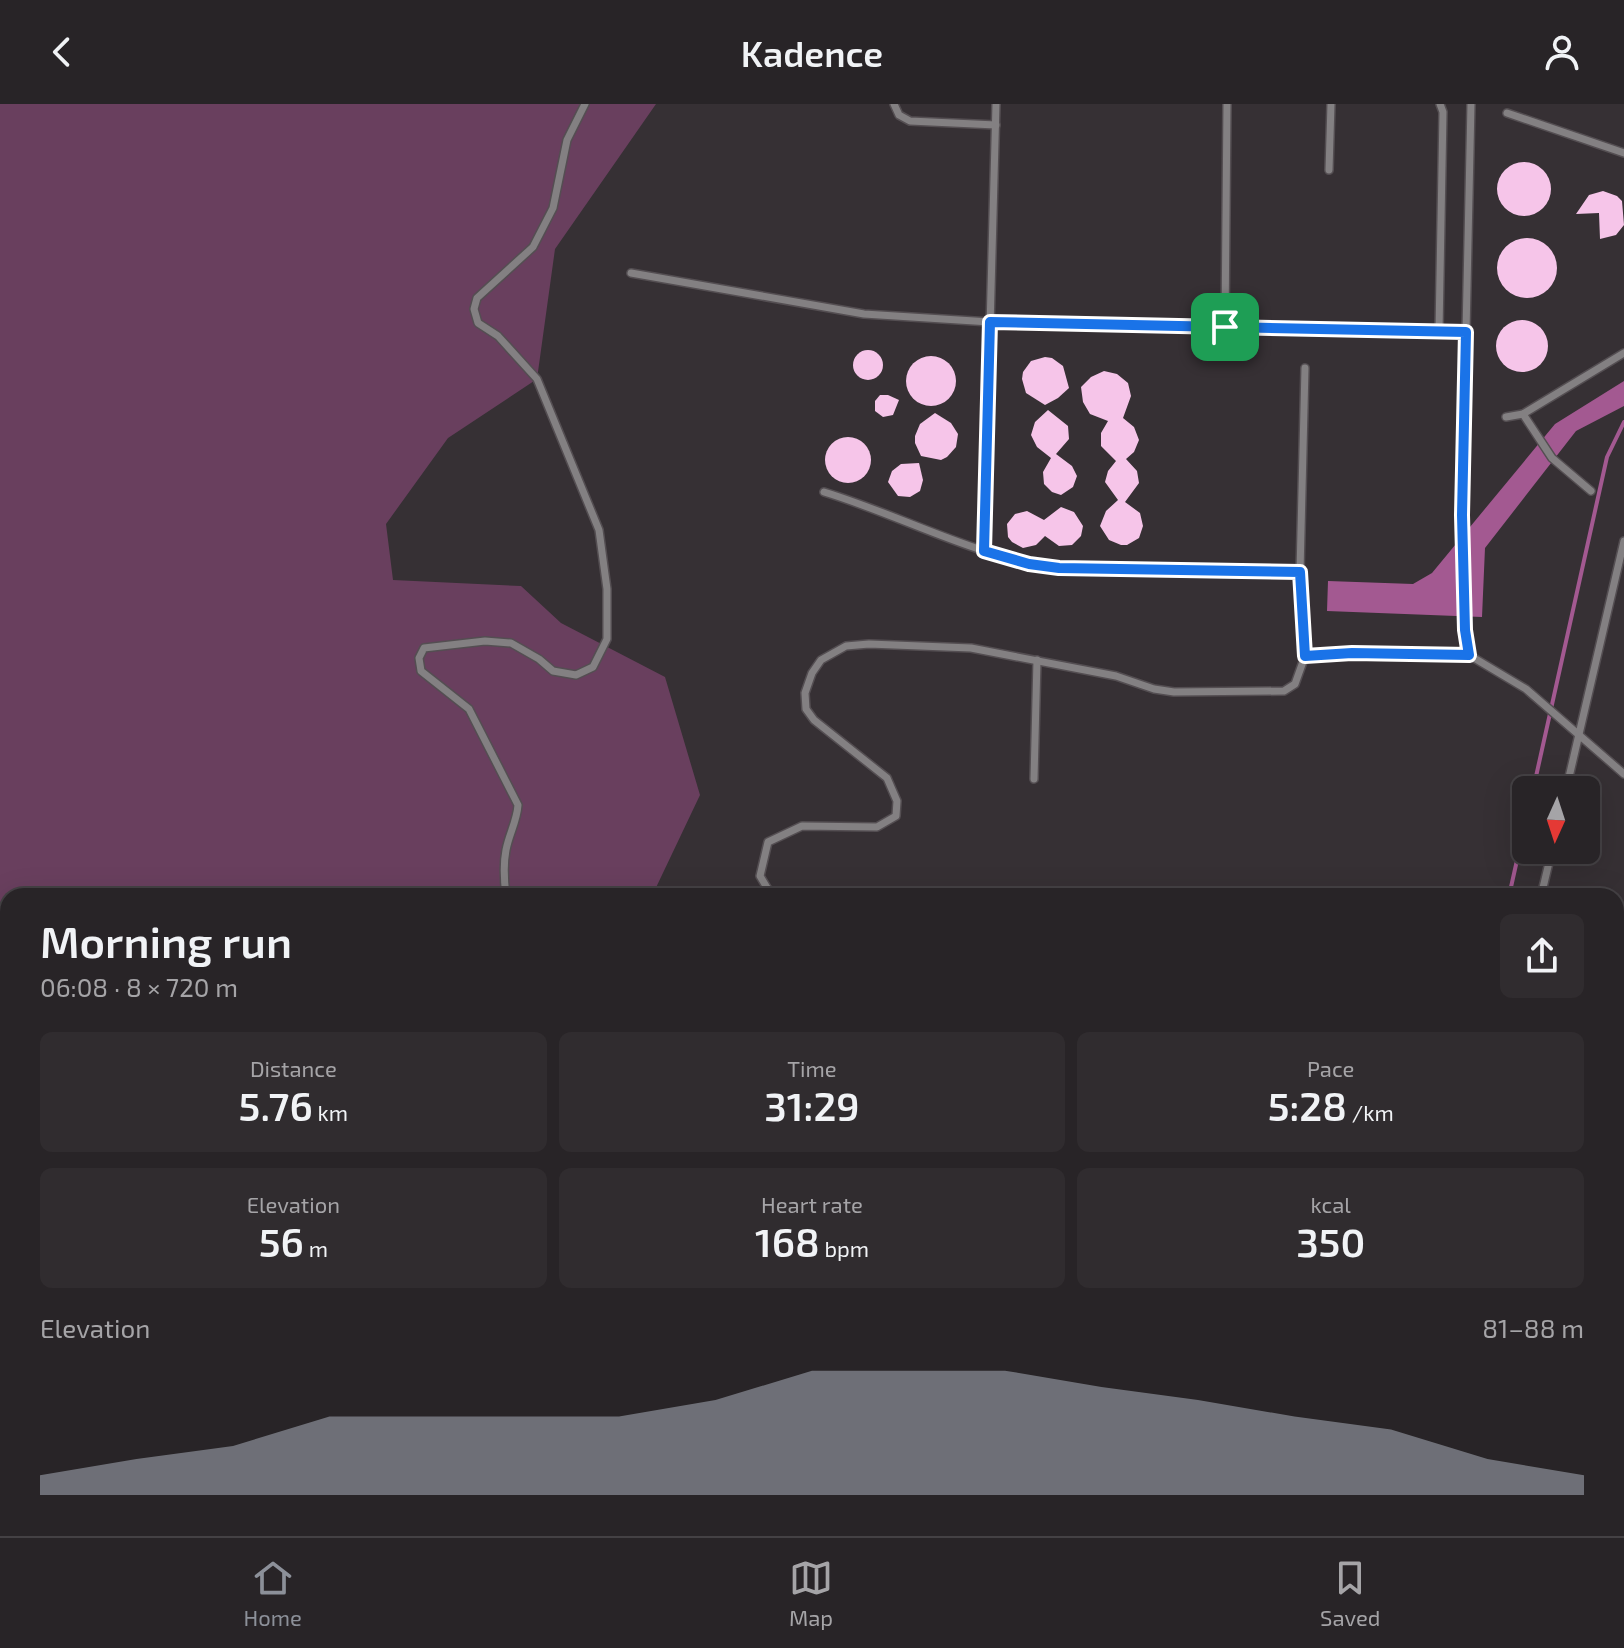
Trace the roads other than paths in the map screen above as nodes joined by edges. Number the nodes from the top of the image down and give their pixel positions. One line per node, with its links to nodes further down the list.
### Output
1 (585, 104): 34 (lane)
2 (894, 104): 9 (lane)
3 (996, 104): 9 (lane)
4 (1227, 104): 14 (lane)
5 (1331, 104): 11 (lane)
6 (1440, 104): 15 (lane)
7 (1471, 104): 16 (lane)
8 (1507, 113): 10 (lane)
9 (996, 125): 13 (lane)
10 (1624, 153)
11 (1329, 170)
12 (631, 273): 13 (lane)
13 (990, 322): 14 (lane); 24 (lane)
14 (1225, 327): 15 (lane)
15 (1439, 331): 16 (lane)
16 (1466, 332): 26 (lane)
17 (1624, 353): 19 (lane)
18 (1305, 368): 25 (lane)
19 (1523, 414): 20 (lane); 21 (lane)
20 (1506, 417)
21 (1591, 491)
22 (824, 492): 24 (lane)
23 (1624, 541): 29 (lane)
24 (984, 551): 25 (lane)
25 (1300, 572): 27 (lane)
26 (1469, 655): 27 (lane); 29 (lane)
27 (1305, 656): 28 (lane)
28 (1037, 660): 32 (lane); 35 (lane)
29 (1579, 734): 30 (lane); 31 (lane)
30 (1624, 774)
31 (1569, 776)
32 (1034, 779)
33 (1549, 864): 36 (lane)
34 (505, 888)
35 (767, 888)
36 (1543, 888)

